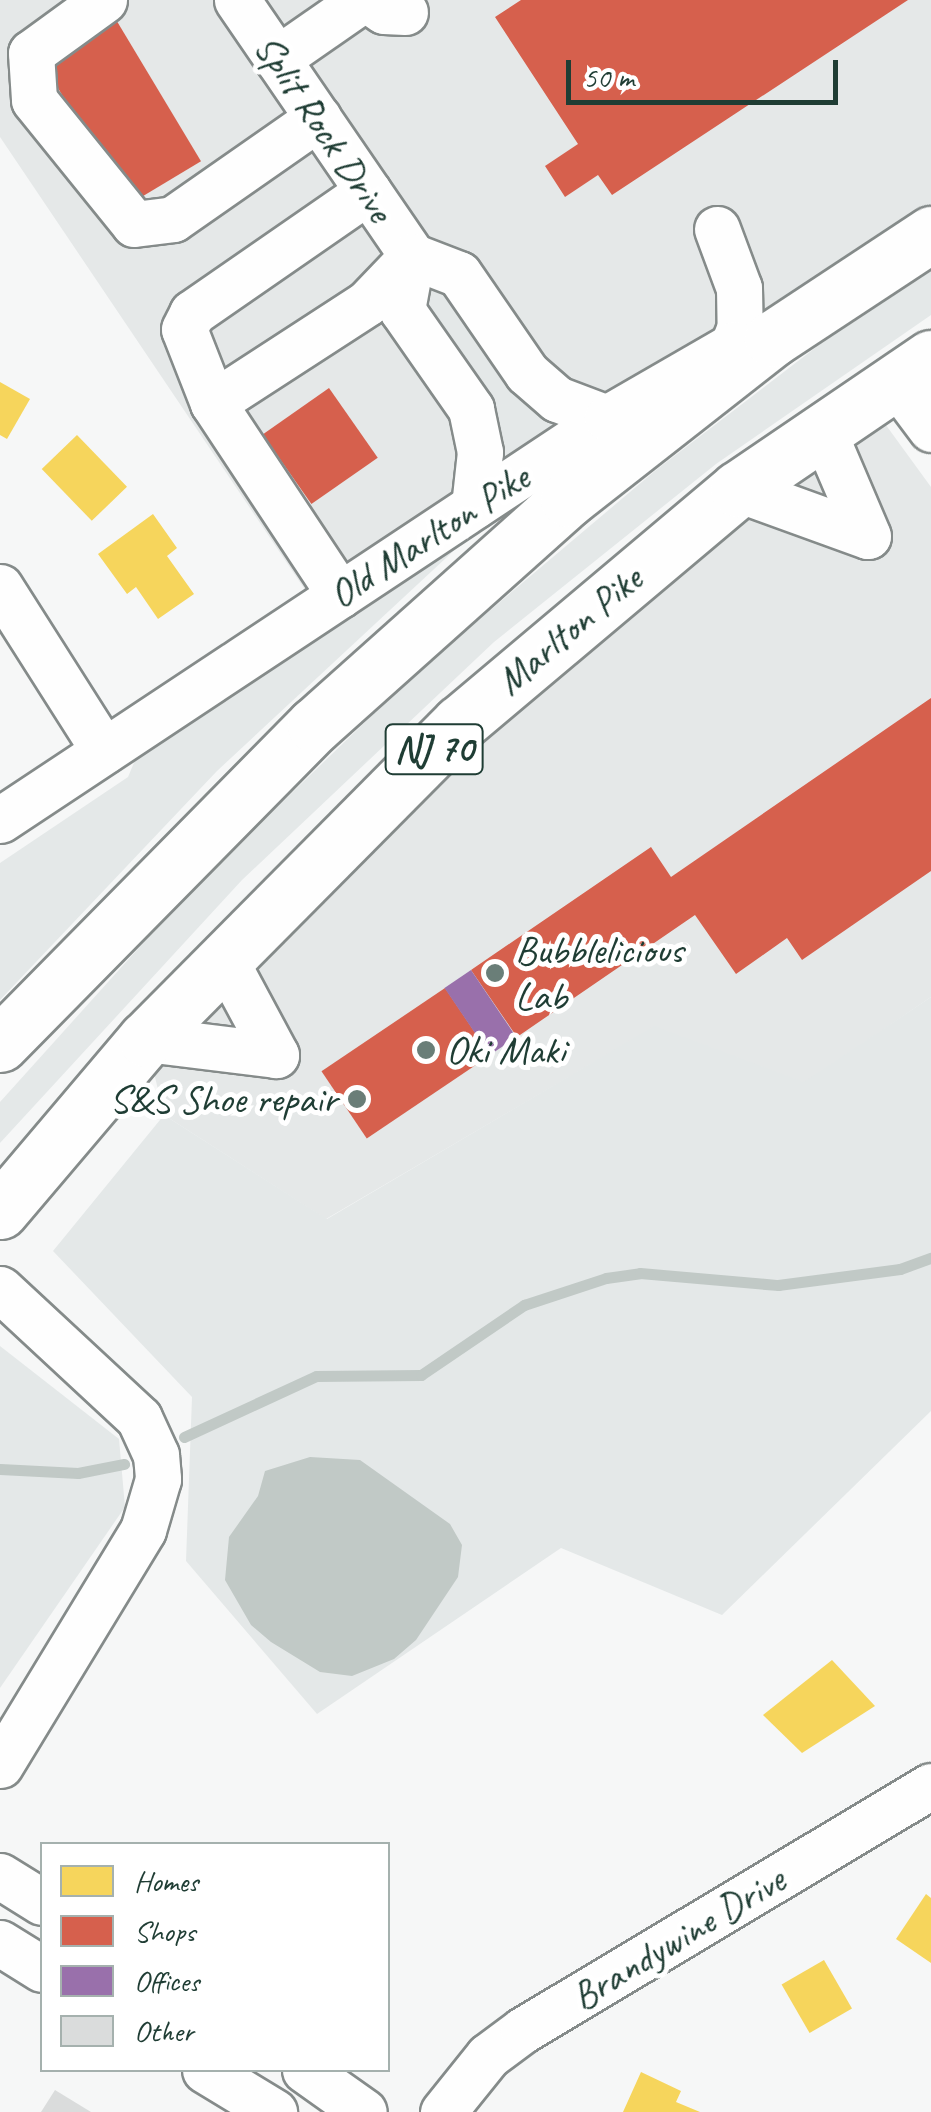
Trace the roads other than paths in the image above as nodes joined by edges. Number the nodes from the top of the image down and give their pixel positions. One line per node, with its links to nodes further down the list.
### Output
1 (104, 0): 5 (street)
2 (236, 0): 4 (street, Split Rock Drive)
3 (378, 4): 4 (street)
4 (277, 59): 5 (street, Split Rock Drive)
5 (318, 118): 6 (street, Split Rock Drive)
6 (368, 191): 10 (street, Split Rock Drive); 13 (street)
7 (931, 201): 9 (street)
8 (717, 228): 11 (street)
9 (899, 254): 11 (highway, NJ 70)
10 (412, 256): 13 (street); 14 (street, Split Rock Drive); 18 (street, Split Rock Drive)
11 (726, 363): 14 (street, Old Marlton Pike); 25 (highway, NJ 70)
12 (914, 371): 15 (street); 16 (highway, Marlton Pike / NJ 70)
13 (213, 402): 20 (street)
14 (607, 418): 18 (street, Old Marlton Pike)
15 (931, 429)
16 (825, 435): 17 (highway, Marlton Pike / NJ 70); 17 (street)
17 (738, 489): 23 (highway, Marlton Pike / NJ 70)
18 (474, 506): 20 (street, Old Marlton Pike)
19 (0, 587): 21 (street)
20 (340, 595): 21 (street, Old Marlton Pike)
21 (104, 751): 22 (street, Old Marlton Pike)
22 (0, 820)
23 (226, 960): 24 (highway, Marlton Pike / NJ 70); 24 (street)
24 (146, 1038): 26 (highway, Marlton Pike / NJ 70)
25 (0, 1044)
26 (0, 1211)
27 (0, 1290): 28 (street)
28 (0, 1765)
29 (931, 1786): 38 (street, Brandywine Drive)
30 (0, 1876): 31 (street)
31 (40, 1901)
32 (0, 1943): 33 (street)
33 (40, 1969)
34 (208, 2072): 36 (street)
35 (308, 2072): 37 (street)
36 (274, 2112)
37 (364, 2112)
38 (443, 2112)

